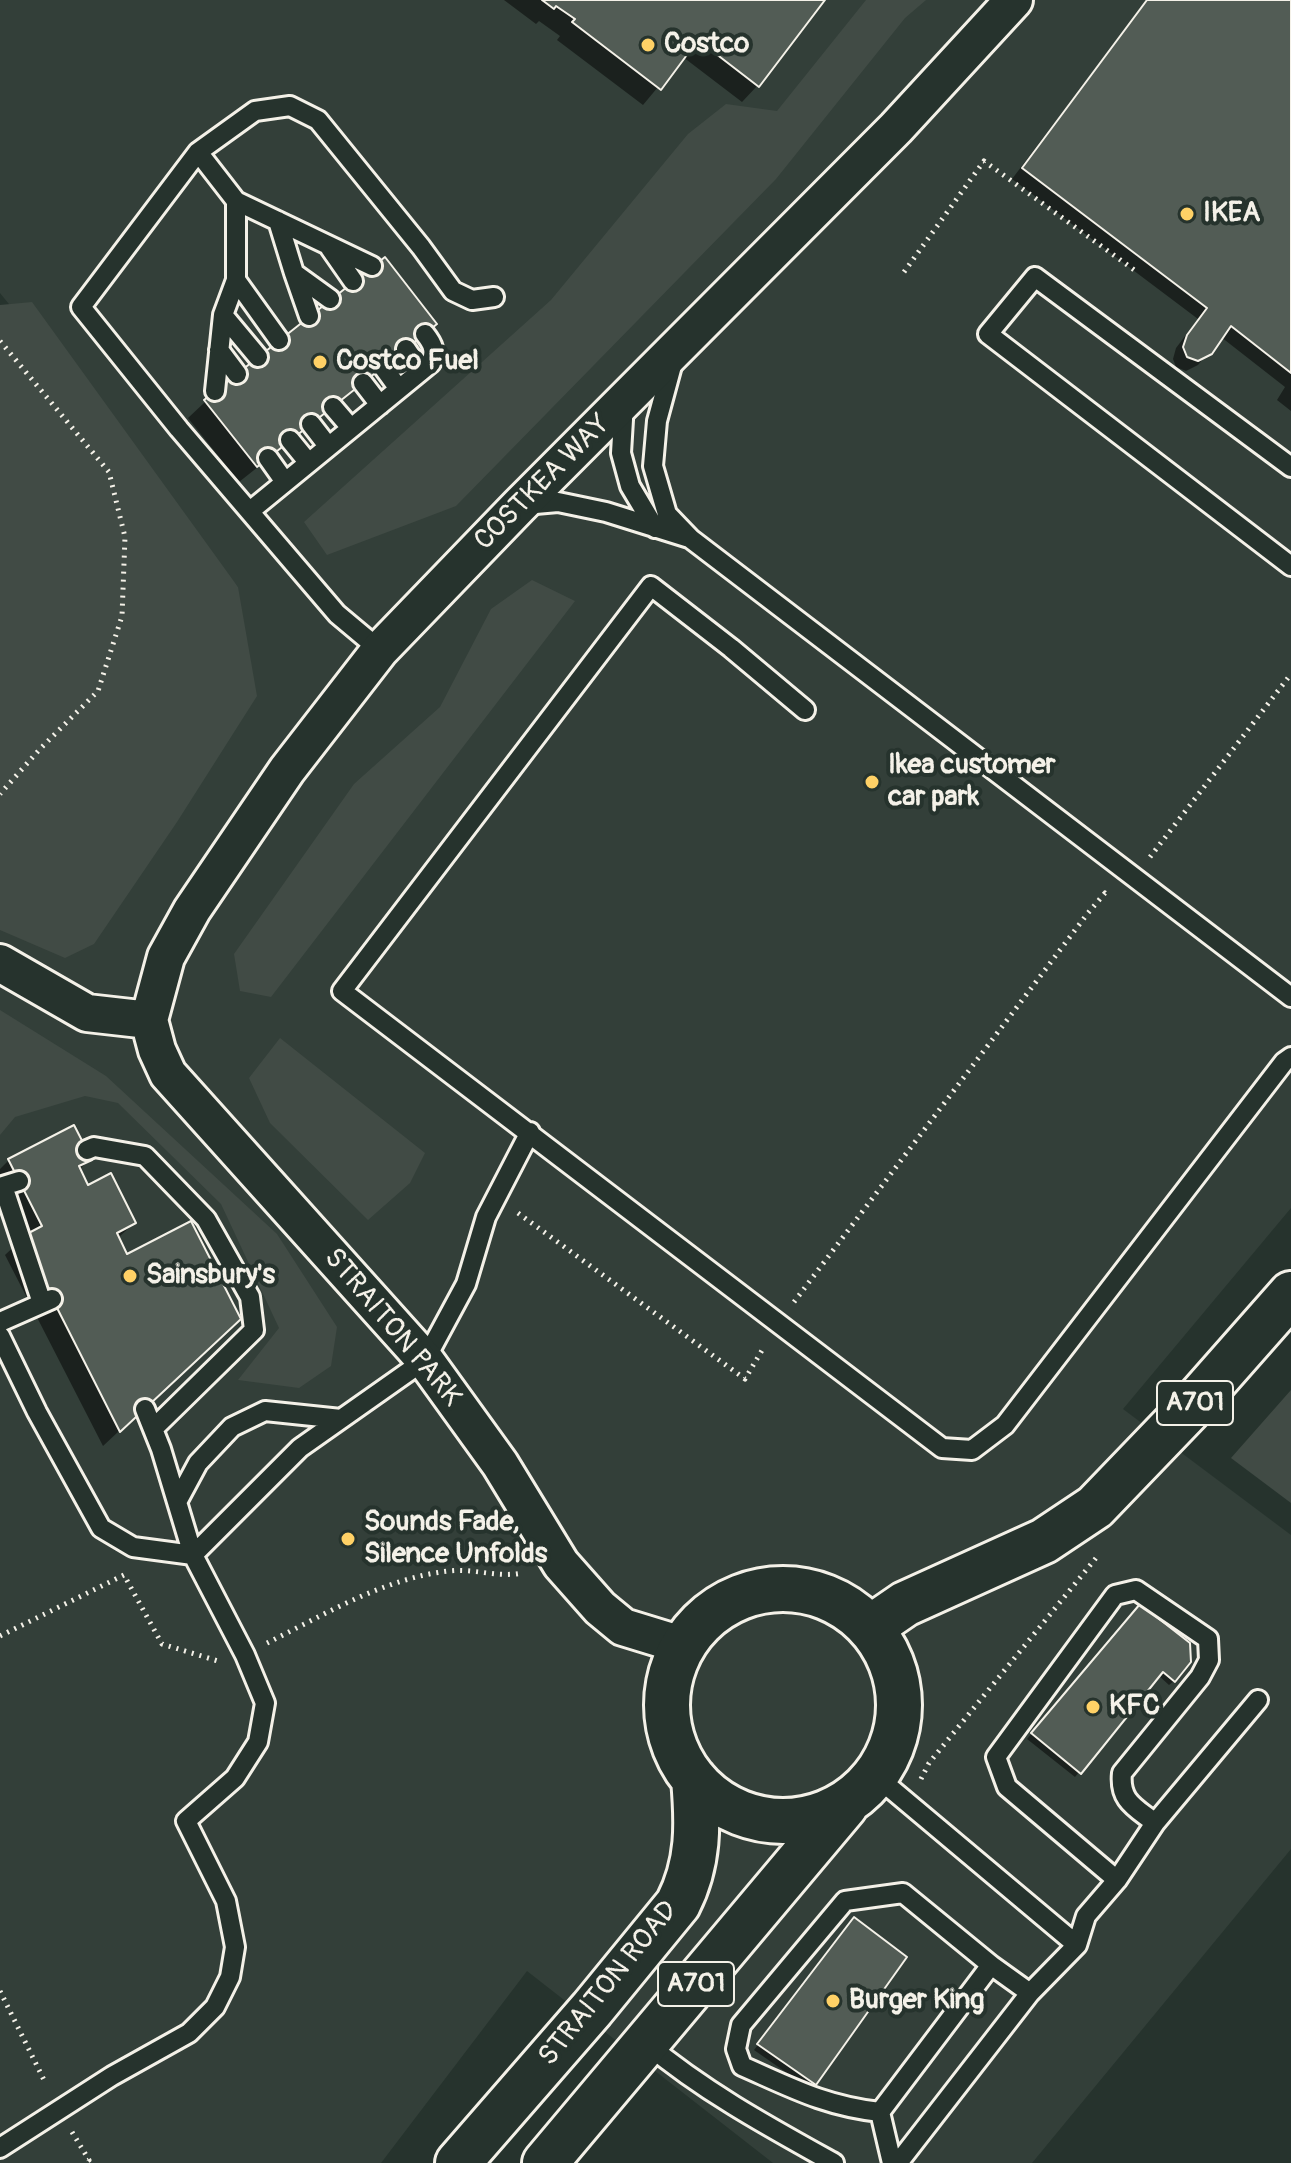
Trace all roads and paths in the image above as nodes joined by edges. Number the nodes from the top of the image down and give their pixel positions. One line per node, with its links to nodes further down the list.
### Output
1 (1014, 0): 19 (street, COSTKEA WAY)
2 (198, 152): 3 (lane); 12 (lane); 41 (lane)
3 (236, 201): 4 (lane); 10 (lane)
4 (278, 221): 5 (lane); 9 (lane)
5 (329, 246): 6 (lane); 11 (lane)
6 (372, 266)
7 (904, 272): 8 (path)
8 (1137, 272)
9 (294, 273): 13 (lane); 15 (lane)
10 (236, 280): 14 (lane); 17 (lane)
11 (353, 281)
12 (494, 297)
13 (330, 299)
14 (223, 315): 21 (lane); 22 (lane)
15 (309, 316)
16 (425, 334): 24 (lane)
17 (279, 340)
18 (0, 341): 48 (path)
19 (677, 347): 29 (street, COSTKEA WAY); 43 (lane)
20 (406, 349): 24 (lane)
21 (219, 350): 25 (lane); 28 (lane)
22 (258, 357)
23 (383, 367): 27 (lane)
24 (421, 371): 27 (lane)
25 (237, 374)
26 (363, 383): 30 (lane)
27 (399, 389): 30 (lane)
28 (215, 391)
29 (624, 402): 40 (street, COSTKEA WAY); 42 (lane)
30 (380, 405): 33 (lane)
31 (333, 407): 33 (lane)
32 (311, 424): 35 (lane)
33 (351, 428): 35 (lane)
34 (290, 440): 37 (lane)
35 (328, 446): 37 (lane)
36 (268, 458): 39 (lane)
37 (308, 462): 39 (lane)
38 (1291, 467): 44 (lane)
39 (285, 482): 41 (lane)
40 (519, 506): 42 (lane); 45 (street, COSTKEA WAY)
41 (250, 511): 45 (lane)
42 (655, 528): 43 (lane)
43 (691, 539): 49 (lane)
44 (1288, 558)
45 (380, 650): 52 (street, COSTKEA WAY)
46 (1291, 674): 49 (path)
47 (805, 710): 54 (lane)
48 (0, 794)
49 (1135, 877): 51 (lane); 60 (path)
50 (0, 963): 52 (street)
51 (1291, 997)
52 (149, 1020): 62 (street, STRAITON PARK)
53 (1291, 1057): 60 (lane)
54 (530, 1132): 57 (lane); 60 (lane)
55 (87, 1150): 65 (lane)
56 (19, 1181): 59 (lane)
57 (495, 1196): 60 (path); 62 (lane)
58 (1291, 1294): 70 (main road, A701)
59 (0, 1322)
60 (778, 1323)
61 (0, 1336): 68 (lane)
62 (425, 1360): 64 (lane); 69 (street, STRAITON PARK)
63 (145, 1409): 65 (lane)
64 (341, 1419): 66 (lane); 68 (lane)
65 (153, 1429): 66 (lane)
66 (177, 1502): 68 (lane)
67 (1102, 1550): 76 (path)
68 (193, 1555): 73 (lane)
69 (561, 1564): 72 (street, STRAITON PARK); 73 (path)
70 (870, 1628): 72 (main road, A701); 76 (main road, A701)
71 (0, 1636): 73 (path)
72 (685, 1646): 75 (main road, A701)
73 (245, 1655): 84 (lane)
74 (1258, 1700): 77 (lane)
75 (694, 1779): 76 (main road, A701); 88 (main road, STRAITON ROAD / A701)
76 (877, 1795): 79 (lane); 83 (main road, A701)
77 (1155, 1823): 78 (lane); 78 (lane)
78 (1117, 1880): 79 (lane)
79 (1077, 1945): 82 (lane)
80 (991, 1965): 82 (lane); 85 (lane); 85 (lane)
81 (0, 1991): 84 (path)
82 (1030, 1993): 91 (lane)
83 (646, 2043): 89 (main road, A701); 90 (lane)
84 (59, 2110): 86 (lane); 87 (path)
85 (880, 2112): 91 (lane)
86 (0, 2148)
87 (84, 2163)
88 (458, 2163)
89 (545, 2163)
90 (834, 2163)
91 (895, 2163)

